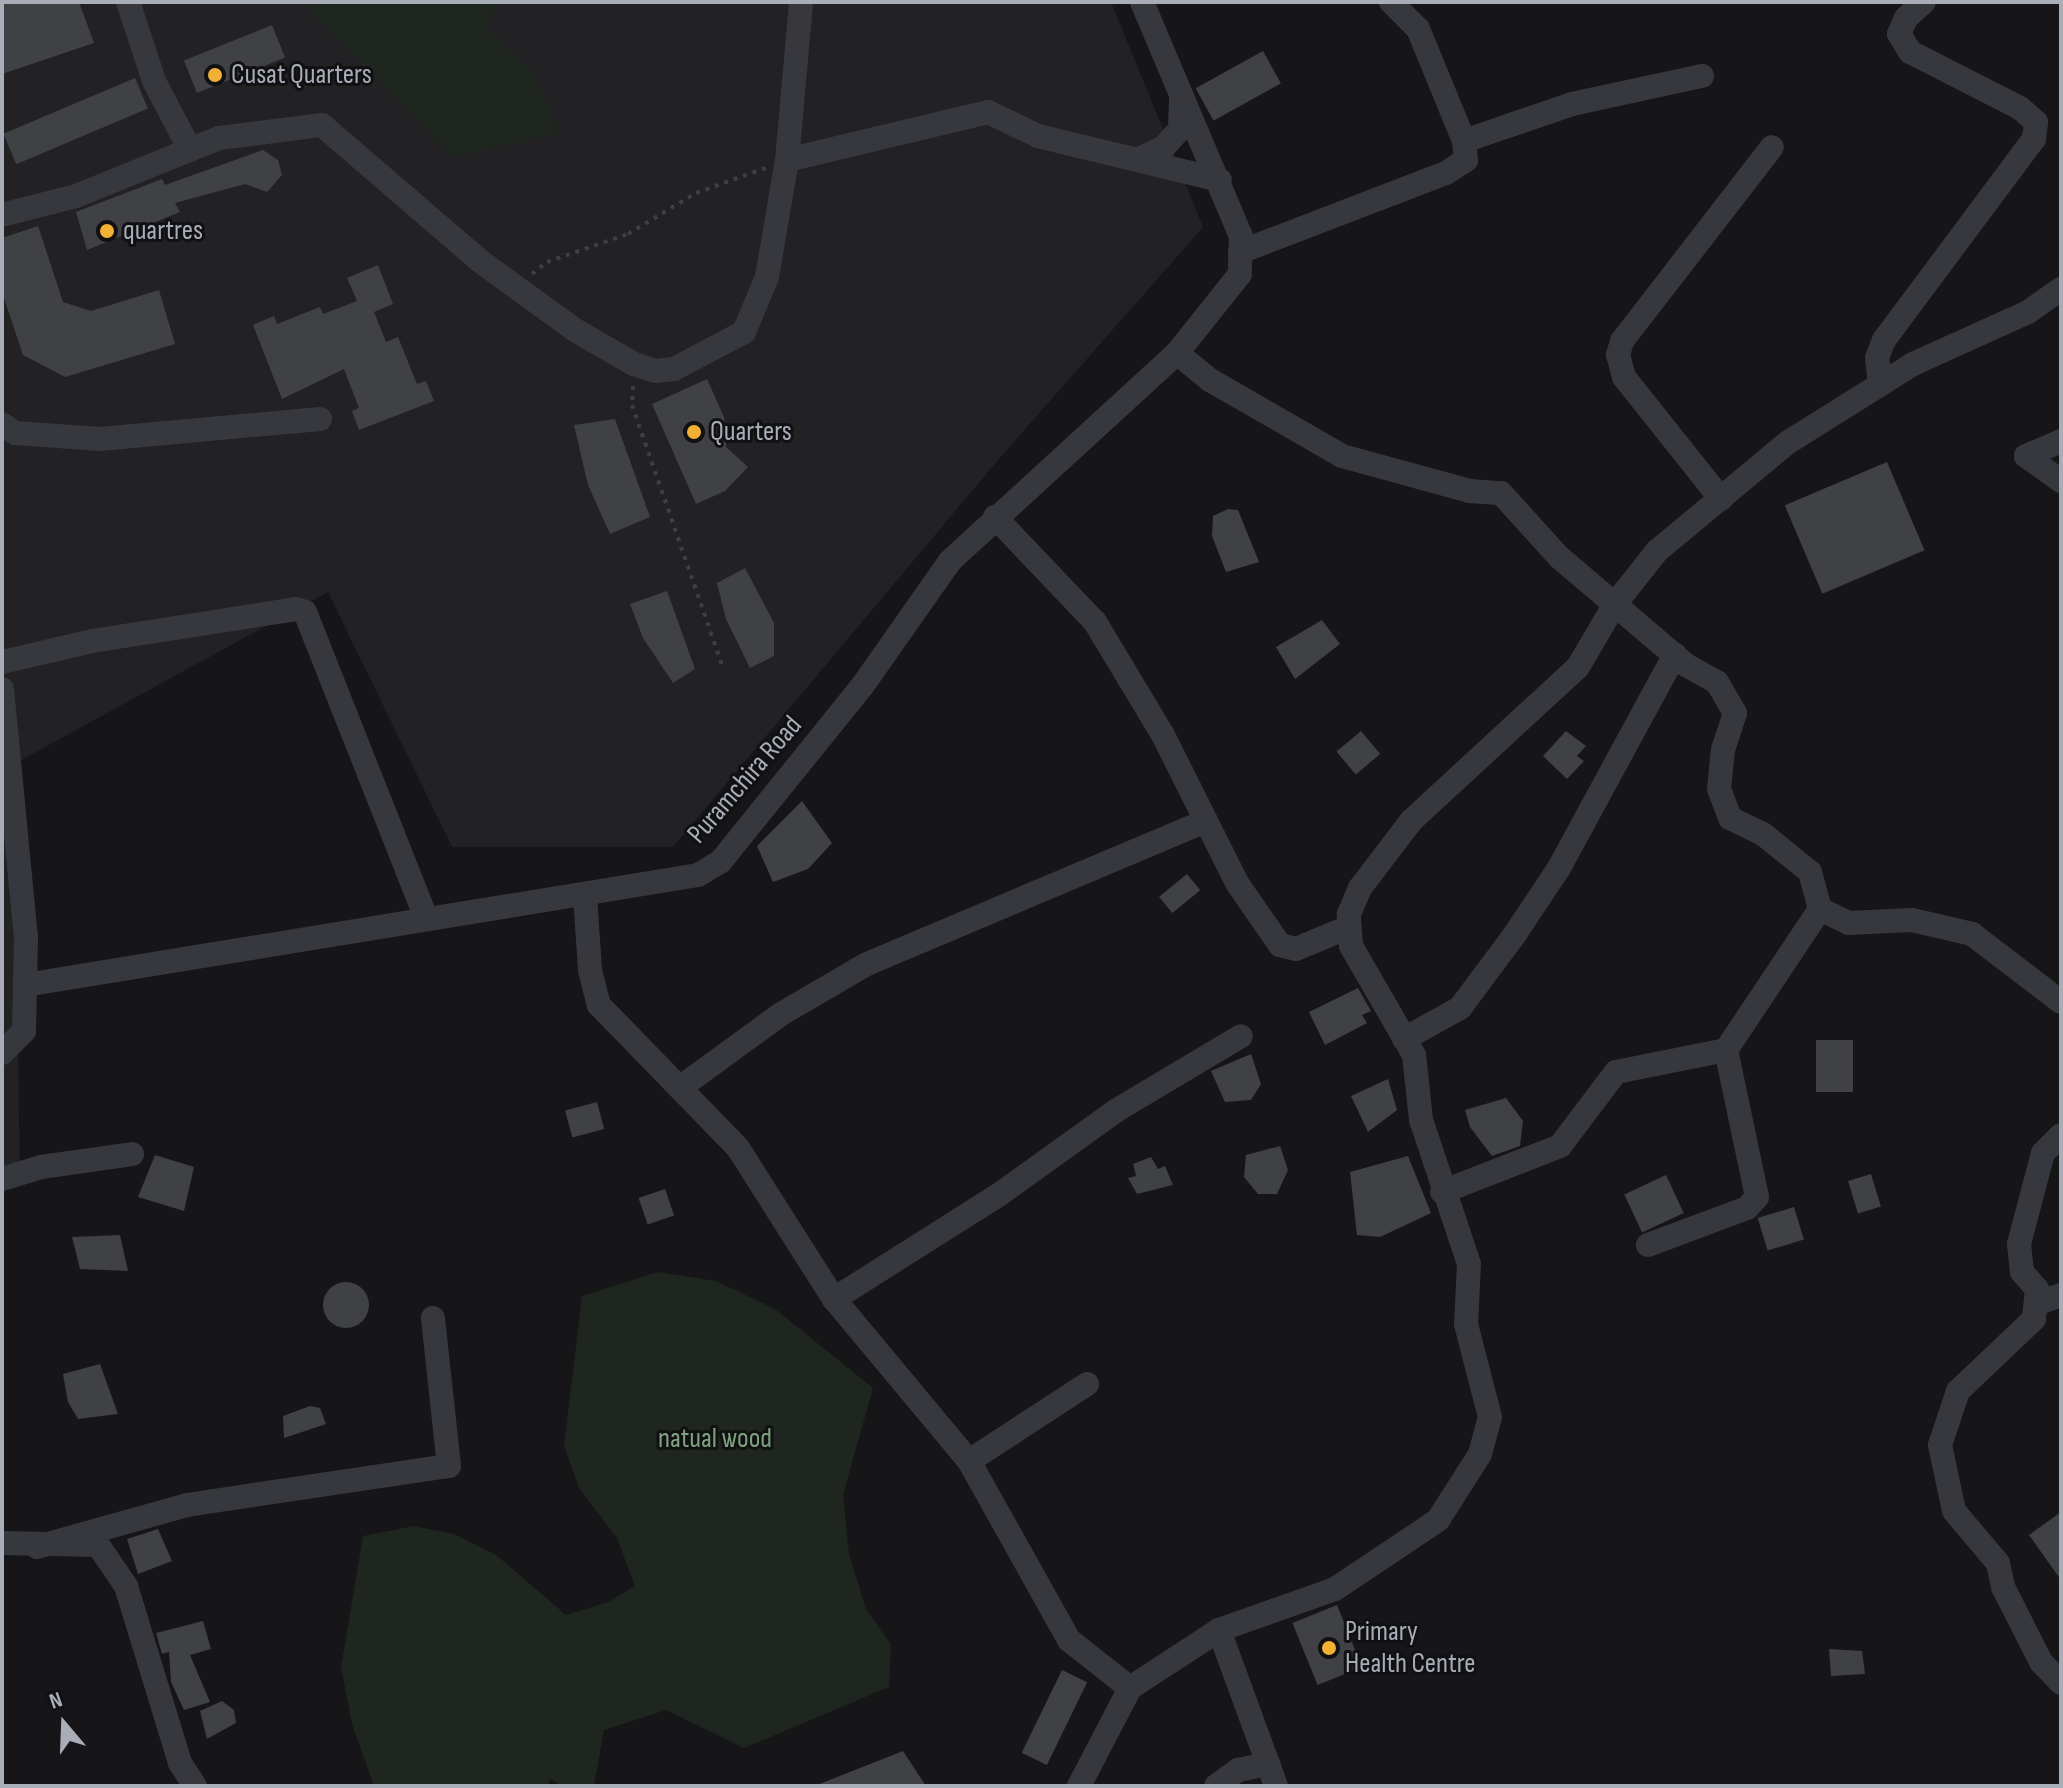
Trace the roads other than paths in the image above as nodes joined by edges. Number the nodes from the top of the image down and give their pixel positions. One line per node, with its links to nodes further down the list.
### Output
1 (128, 2): 10 (street)
2 (801, 2): 11 (street)
3 (1142, 2): 7 (street)
4 (1391, 2): 8 (street)
5 (1924, 2): 18 (street)
6 (1702, 76): 8 (street)
7 (1181, 94): 12 (street); 13 (street)
8 (1464, 141): 15 (street)
9 (1772, 147): 23 (street)
10 (190, 150): 11 (street); 14 (street)
11 (787, 160): 12 (street)
12 (1137, 160): 13 (street)
13 (1220, 180): 15 (street)
14 (2, 215)
15 (1240, 252): 17 (street, Puramchira Road)
16 (2061, 289): 18 (street)
17 (1177, 353): 24 (street, Puramchira Road); 25 (street)
18 (1880, 385): 23 (street)
19 (320, 419): 20 (street)
20 (2, 424)
21 (2061, 441): 22 (street)
22 (2061, 481)
23 (1721, 499): 25 (street)
24 (995, 517): 29 (street); 30 (street, Puramchira Road)
25 (1615, 604): 26 (street); 33 (street)
26 (1675, 654): 31 (street); 38 (street)
27 (2, 662): 32 (street)
28 (2, 689): 34 (street)
29 (1203, 822): 33 (street); 41 (street)
30 (585, 896): 32 (street, Puramchira Road); 41 (street)
31 (1820, 909): 35 (street); 39 (street)
32 (426, 917): 34 (street, Puramchira Road)
33 (1349, 927): 38 (street)
34 (25, 985): 36 (street)
35 (2061, 1002)
36 (13, 1034): 40 (street)
37 (1241, 1036): 48 (street)
38 (1404, 1039): 45 (street)
39 (1726, 1050): 45 (street); 46 (street)
40 (2, 1053)
41 (681, 1087): 48 (street)
42 (2061, 1135): 49 (street)
43 (132, 1154): 44 (street)
44 (2, 1179)
45 (1442, 1192): 55 (street)
46 (1648, 1245)
47 (2061, 1295): 49 (street)
48 (834, 1299): 52 (street)
49 (2036, 1304): 56 (street)
50 (433, 1318): 54 (street)
51 (1087, 1384): 52 (street)
52 (969, 1461): 57 (street)
53 (2, 1543): 54 (street)
54 (37, 1547): 59 (street)
55 (1219, 1630): 57 (street); 58 (street)
56 (2061, 1683)
57 (1130, 1688): 60 (street)
58 (1272, 1775): 61 (street)
59 (195, 1786)
60 (1079, 1786)
61 (1216, 1786)

